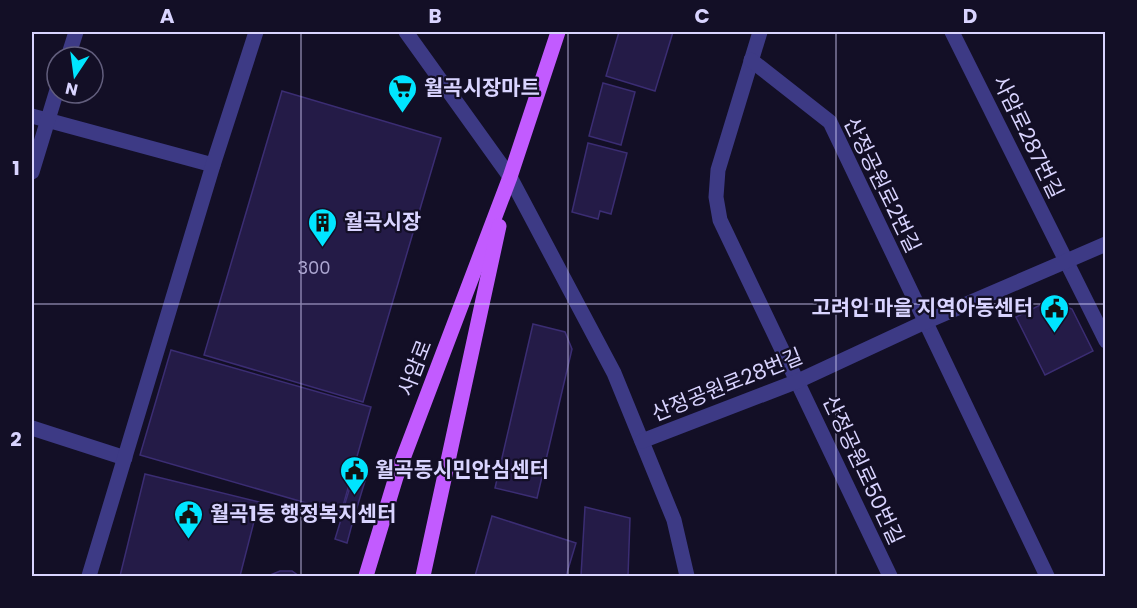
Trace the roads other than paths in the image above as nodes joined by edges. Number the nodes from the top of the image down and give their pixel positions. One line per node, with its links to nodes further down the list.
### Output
1 (256, 32): 10 (street)
2 (406, 32): 12 (street)
3 (558, 32): 12 (main road, 사암로)
4 (760, 32): 6 (street)
5 (952, 32): 14 (street, 사암로287번길)
6 (751, 60): 15 (street, 산정공원로2번길); 17 (street)
7 (52, 105): 9 (street)
8 (32, 116): 9 (street)
9 (47, 120): 10 (street); 11 (street)
10 (213, 165): 20 (street)
11 (32, 172)
12 (510, 177): 19 (street); 22 (main road, 사암로); 23 (main road, 사암로)
13 (1106, 244): 14 (street, 산정공원로28번길)
14 (1066, 262): 15 (street, 산정공원로28번길); 16 (street)
15 (925, 322): 17 (street, 산정공원로28번길); 26 (street)
16 (1106, 341)
17 (798, 381): 19 (street, 산정공원로28번길); 25 (street, 산정공원로50번길)
18 (32, 428): 20 (street)
19 (642, 441): 24 (street, 산정공원로28번길)
20 (125, 458): 21 (street)
21 (88, 576)
22 (366, 576)
23 (423, 576)
24 (687, 576)
25 (890, 576)
26 (1047, 576)

